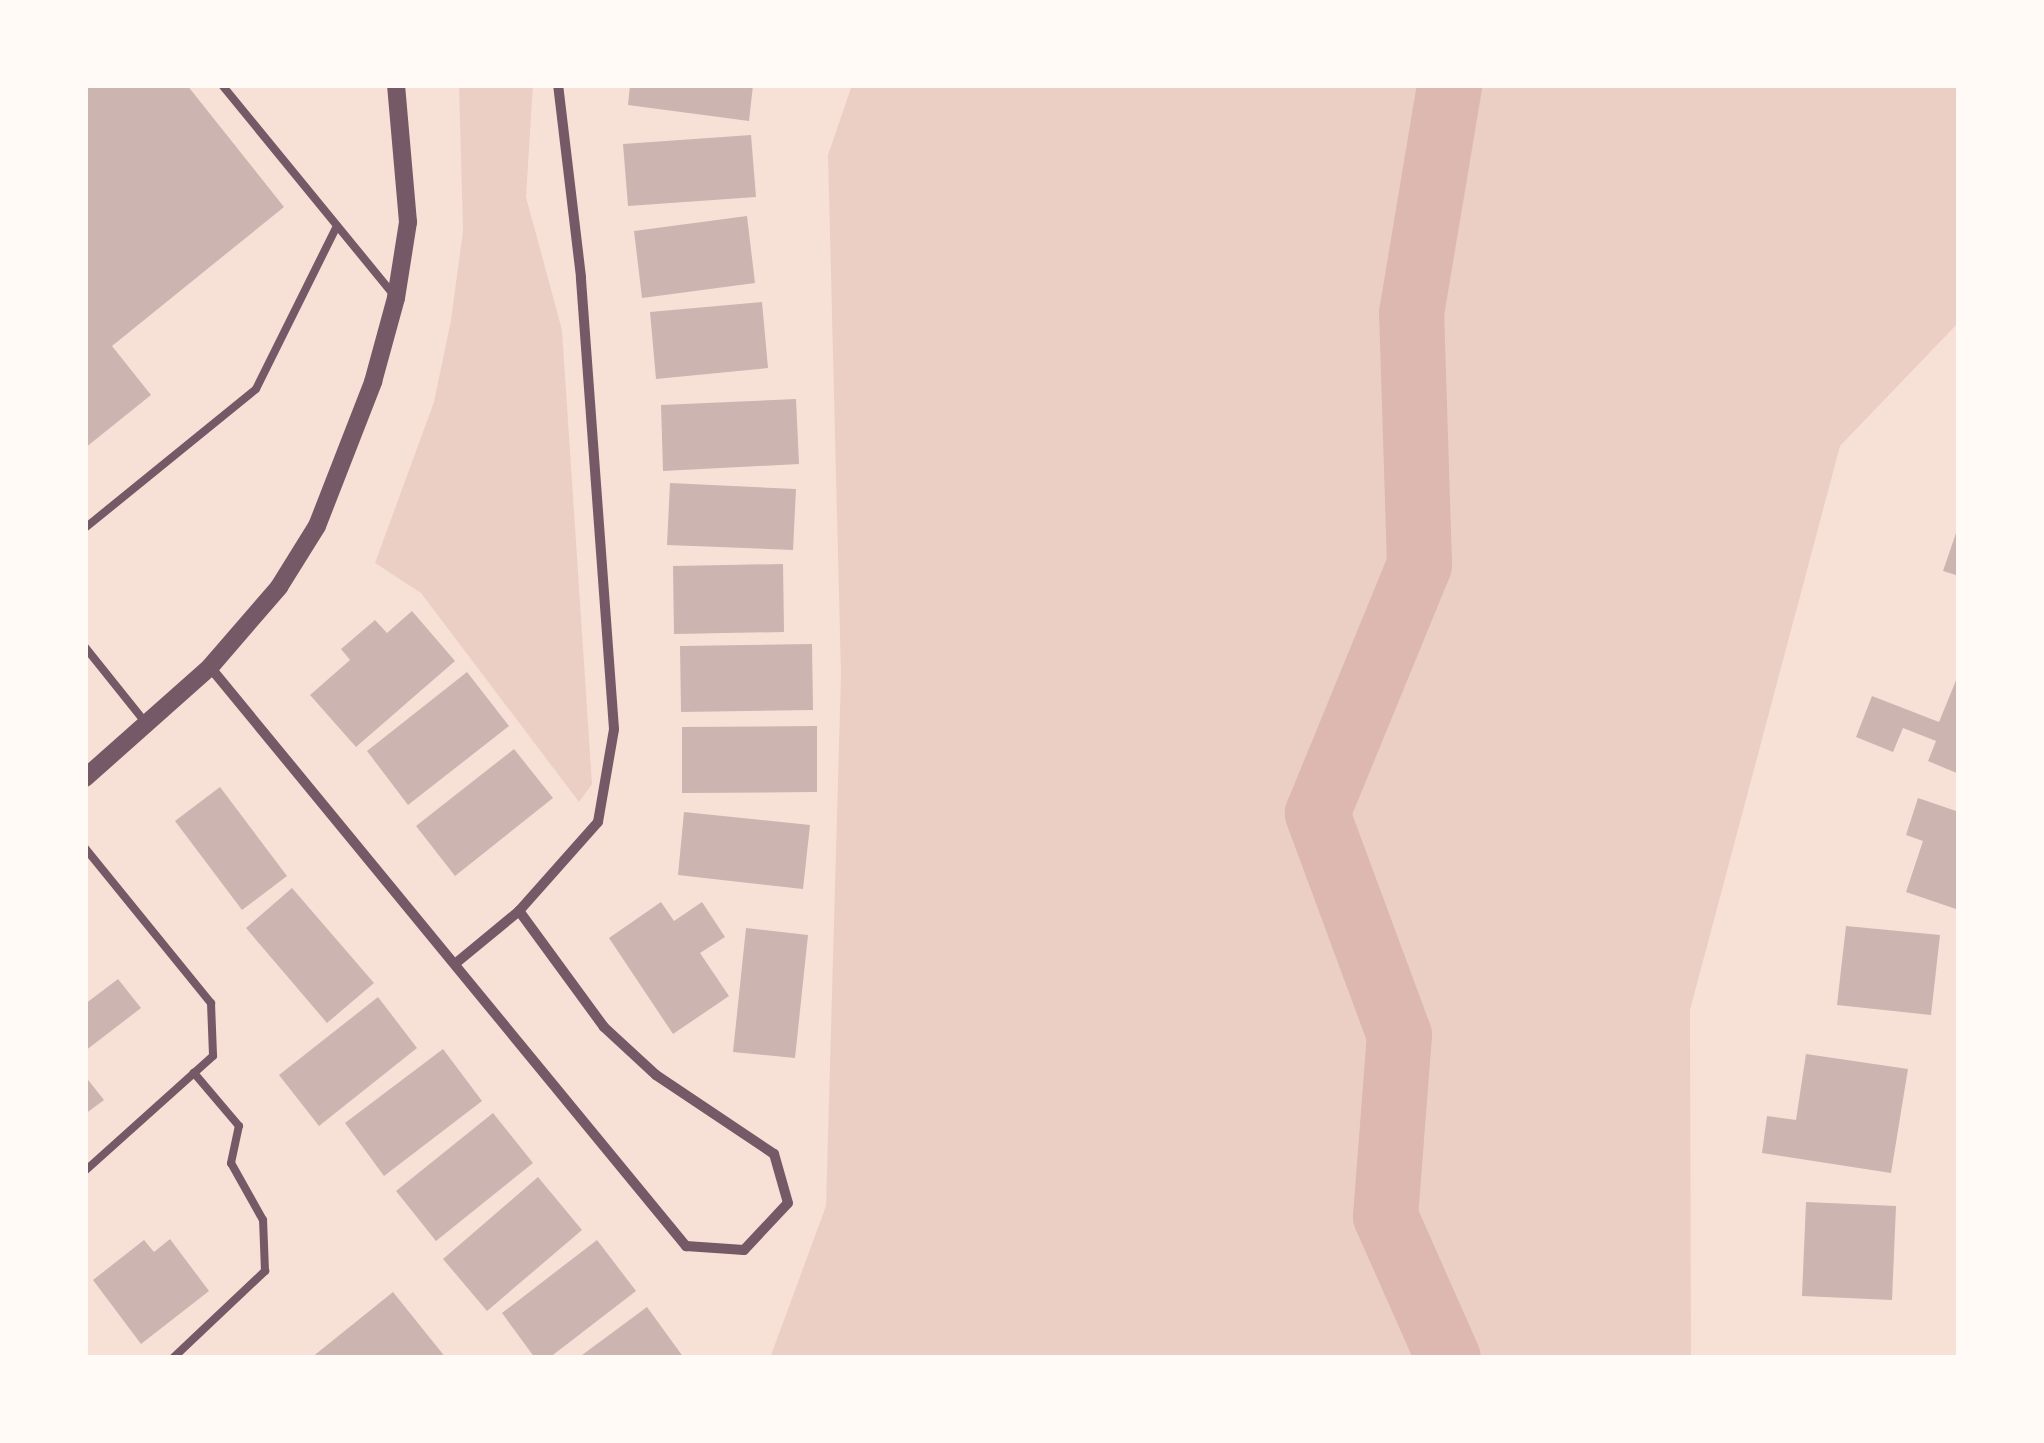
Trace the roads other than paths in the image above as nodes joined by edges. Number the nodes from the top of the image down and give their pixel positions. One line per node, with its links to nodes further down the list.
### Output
1 (222, 85): 4 (lane)
2 (396, 85): 5 (street)
3 (558, 85): 12 (street)
4 (338, 226): 5 (lane); 6 (lane)
5 (396, 298): 8 (street)
6 (85, 528)
7 (85, 647): 9 (lane)
8 (210, 667): 9 (street); 13 (street)
9 (148, 726): 10 (street)
10 (85, 778)
11 (85, 848): 14 (lane)
12 (519, 911): 13 (street); 13 (street)
13 (456, 963)
14 (194, 1073): 15 (lane); 16 (lane)
15 (85, 1172)
16 (173, 1358)

